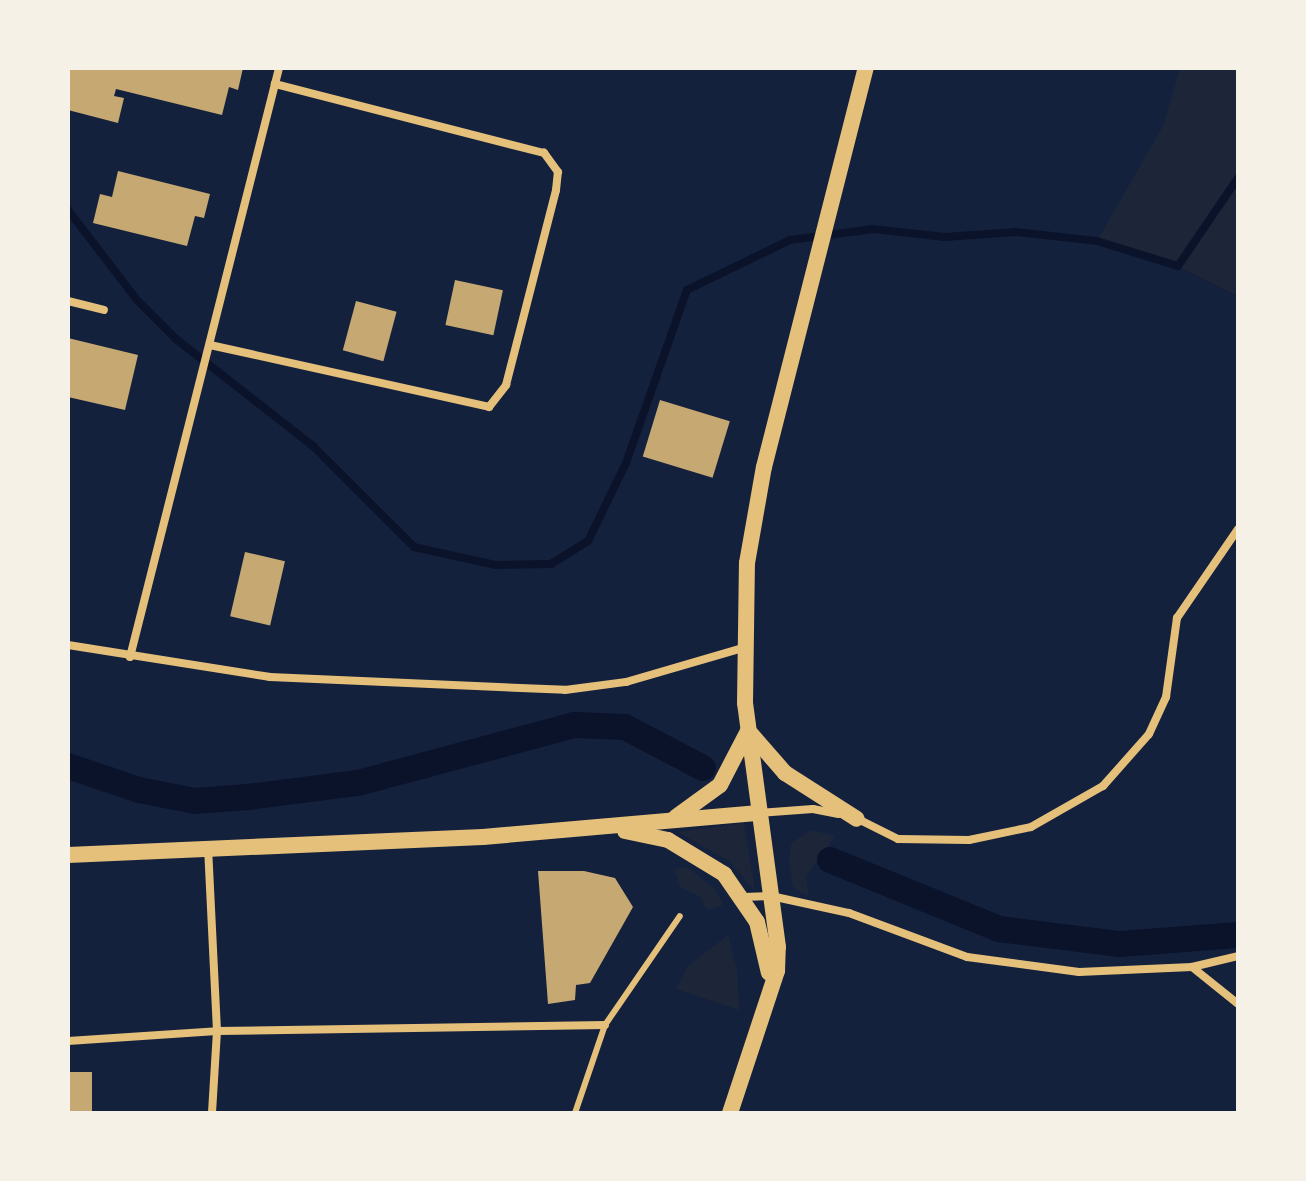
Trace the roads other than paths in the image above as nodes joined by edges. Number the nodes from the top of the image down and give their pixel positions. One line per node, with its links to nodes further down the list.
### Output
1 (279, 68): 3 (street)
2 (866, 68): 9 (main road)
3 (275, 84): 6 (street); 6 (street)
4 (68, 301): 5 (street)
5 (104, 310)
6 (209, 349): 10 (street)
7 (1238, 529): 13 (street)
8 (68, 645): 10 (street)
9 (743, 648): 10 (street); 11 (main road)
10 (130, 657)
11 (748, 729): 12 (main road); 13 (main road); 14 (main road)
12 (759, 813): 13 (street); 14 (main road); 18 (main road)
13 (857, 819)
14 (664, 822): 15 (main road)
15 (608, 828): 16 (main road); 19 (main road)
16 (208, 847): 17 (main road); 26 (street)
17 (68, 855)
18 (771, 896): 19 (street); 22 (street); 23 (main road)
19 (744, 897): 23 (main road)
20 (680, 916): 25 (lane)
21 (1238, 956): 22 (street)
22 (1192, 967): 24 (street)
23 (771, 991): 30 (main road)
24 (1238, 1004)
25 (605, 1025): 26 (street); 29 (lane)
26 (217, 1031): 27 (street); 28 (street)
27 (68, 1041)
28 (212, 1113)
29 (575, 1113)
30 (730, 1113)

